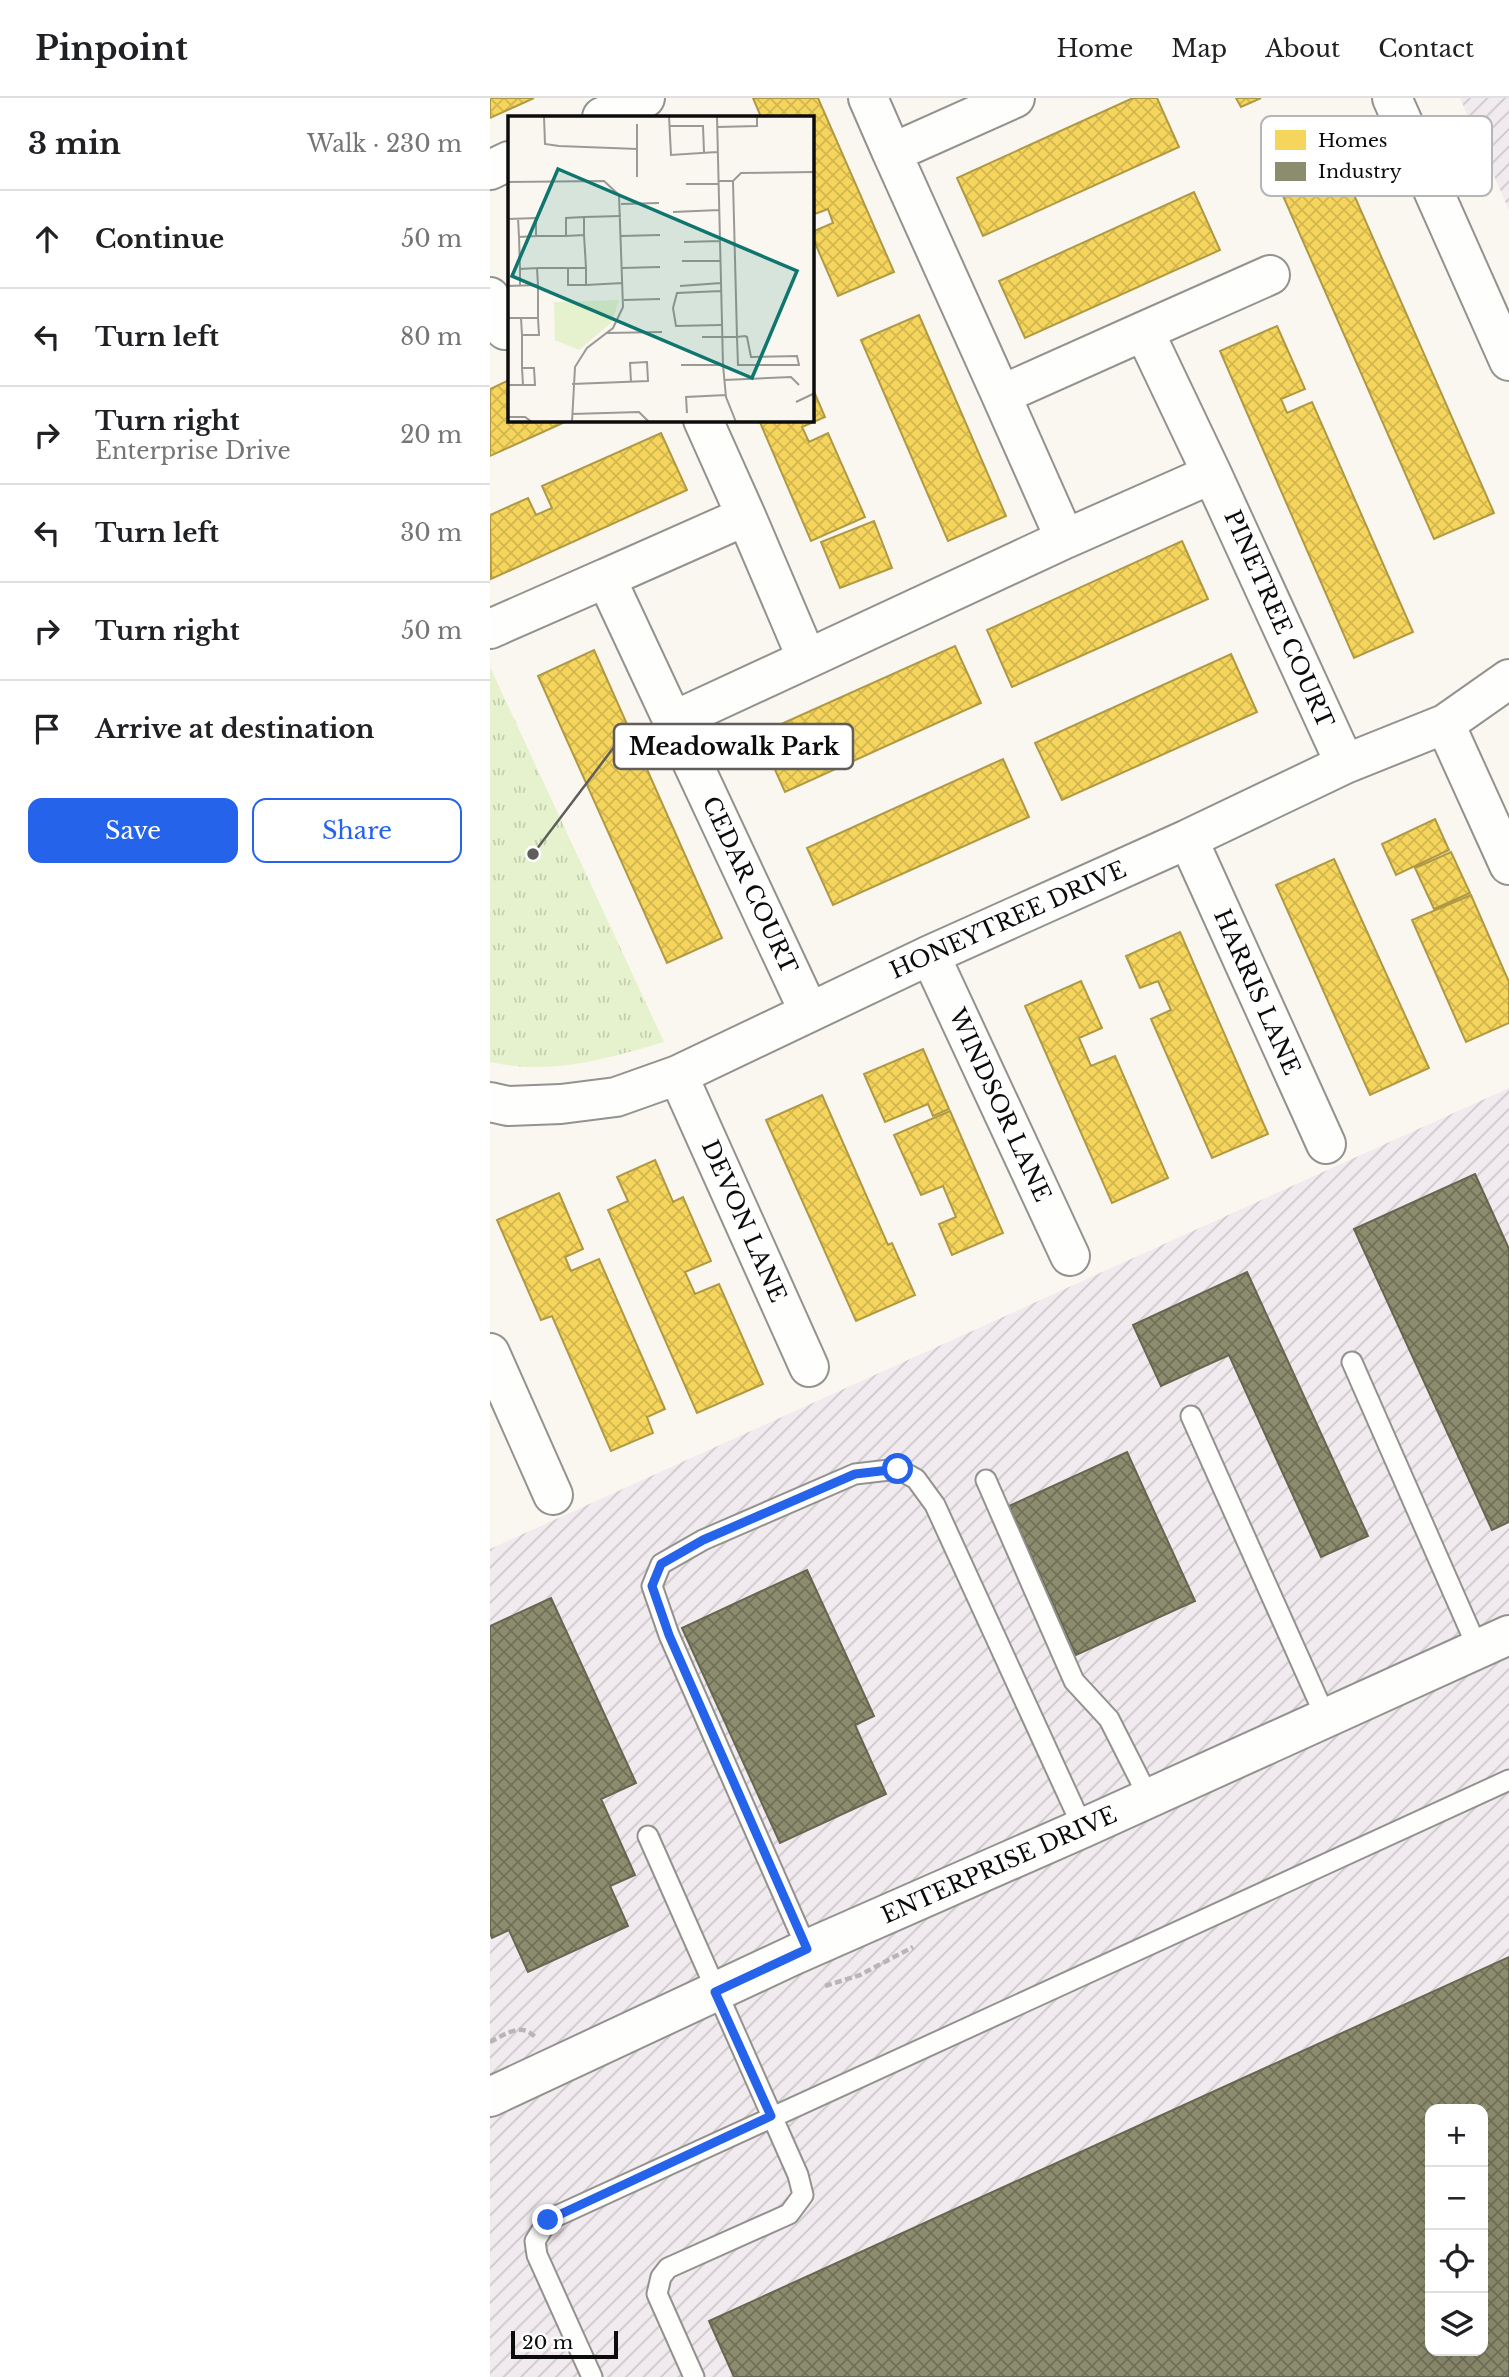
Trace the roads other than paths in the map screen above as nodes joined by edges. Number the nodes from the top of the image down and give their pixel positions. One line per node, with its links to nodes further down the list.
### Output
1 (645, 98): 5 (street)
2 (868, 98): 7 (street)
3 (1015, 98): 7 (street)
4 (1392, 98): 6 (street)
5 (604, 116)
6 (1400, 116)
7 (892, 153): 14 (street)
8 (508, 161): 9 (street)
9 (490, 170)
10 (1436, 196): 13 (street)
11 (1270, 275): 12 (street)
12 (1144, 331): 14 (street); 16 (street, PINETREE COURT)
13 (1509, 361)
14 (1001, 395): 18 (street)
15 (704, 422): 17 (street)
16 (1212, 474): 18 (street); 25 (street, PINETREE COURT)
17 (746, 516): 19 (street); 21 (street)
18 (1065, 539): 21 (street)
19 (606, 578): 20 (street); 23 (street, CEDAR COURT)
20 (490, 629)
21 (807, 659): 23 (street)
22 (1509, 679): 24 (street, HONEYTREE DRIVE)
23 (673, 721): 29 (street, CEDAR COURT)
24 (1445, 724): 25 (street, HONEYTREE DRIVE); 27 (street)
25 (1345, 764): 26 (street, HONEYTREE DRIVE)
26 (1188, 839): 28 (street, HONEYTREE DRIVE); 32 (street, HARRIS LANE)
27 (1509, 864)
28 (930, 955): 29 (street, HONEYTREE DRIVE); 33 (street, WINDSOR LANE)
29 (808, 1012): 30 (street, HONEYTREE DRIVE)
30 (678, 1075): 31 (street, HONEYTREE DRIVE); 36 (street, DEVON LANE)
31 (490, 1102)
32 (1325, 1144)
33 (1070, 1256)
34 (490, 1353): 39 (street)
35 (1352, 1362): 40 (lane)
36 (809, 1367)
37 (1191, 1416): 41 (lane)
38 (986, 1480): 43 (lane)
39 (553, 1495)
40 (1494, 1642): 41 (street, ENTERPRISE DRIVE)
41 (1326, 1718): 43 (street, ENTERPRISE DRIVE)
42 (1509, 1780): 49 (lane)
43 (1149, 1798): 44 (street, ENTERPRISE DRIVE)
44 (1083, 1828): 46 (street, ENTERPRISE DRIVE); 46 (lane)
45 (648, 1836): 47 (lane)
46 (807, 1949): 47 (street, ENTERPRISE DRIVE)
47 (715, 1992): 48 (street, ENTERPRISE DRIVE); 49 (lane)
48 (491, 2095)
49 (771, 2116): 50 (lane); 51 (lane)
50 (592, 2377)
51 (694, 2377)

